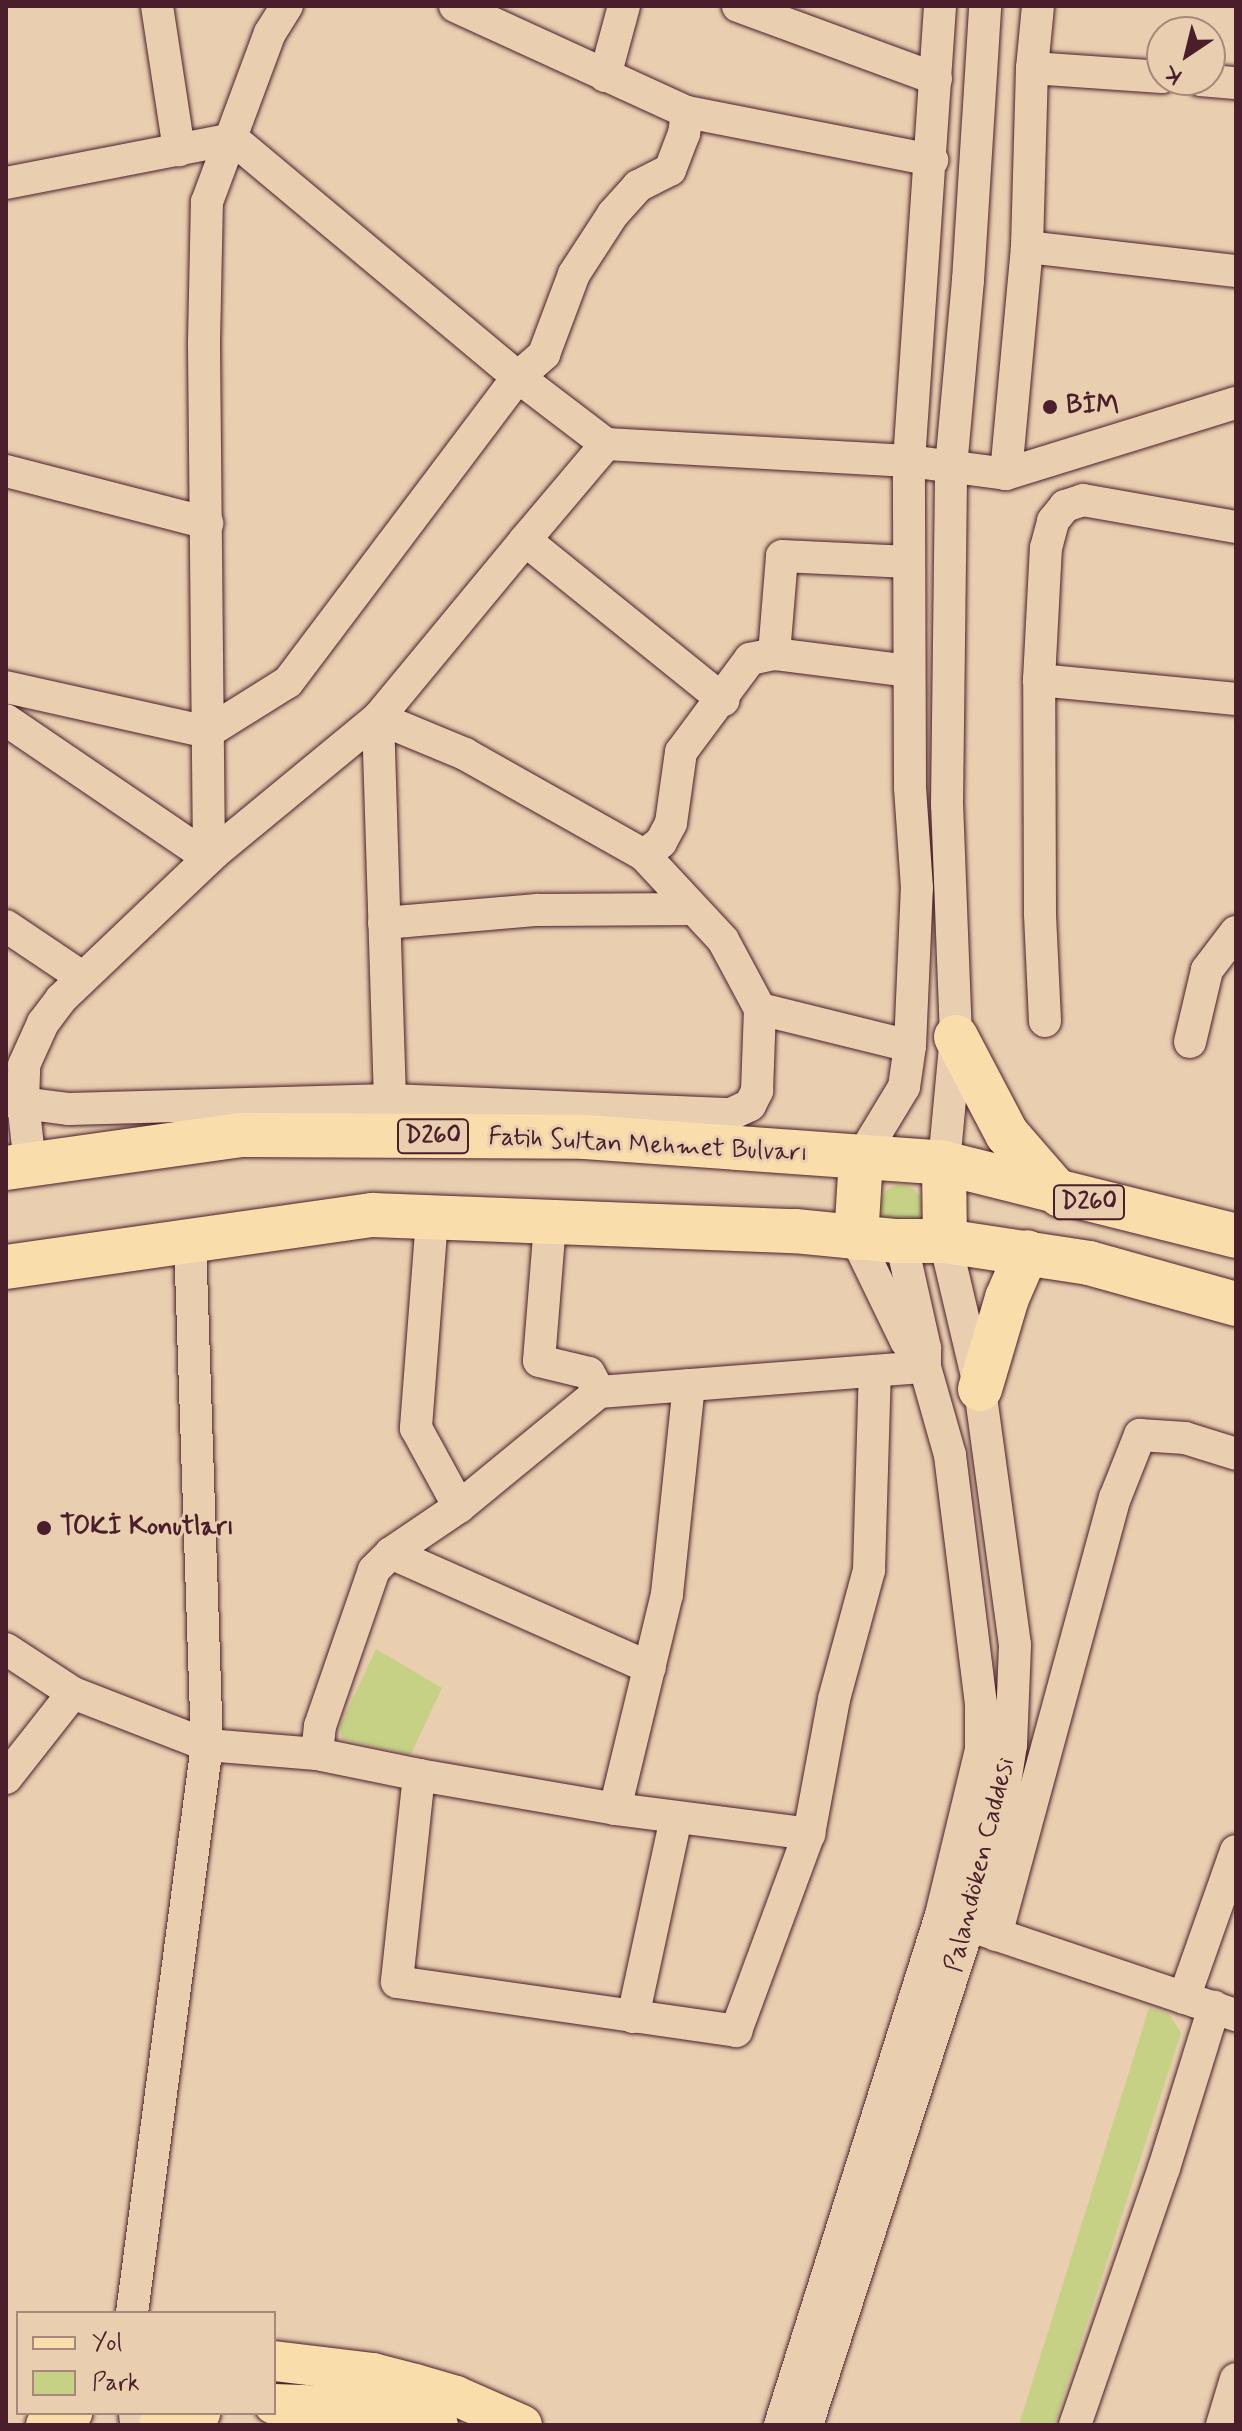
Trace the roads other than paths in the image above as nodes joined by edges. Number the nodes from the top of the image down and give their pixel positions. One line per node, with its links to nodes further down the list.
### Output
1 (157, 6): 16 (street)
2 (287, 6): 15 (street)
3 (455, 6): 11 (street)
4 (624, 6): 11 (street)
5 (738, 6): 9 (street)
6 (940, 6): 13 (street)
7 (985, 6): 25 (street)
8 (1038, 6): 10 (street)
9 (796, 16): 13 (street)
10 (1032, 68): 12 (street); 19 (street)
11 (605, 76): 14 (street)
12 (1146, 76)
13 (936, 79): 17 (street)
14 (687, 112): 17 (street); 21 (street)
15 (233, 139): 16 (street); 21 (street); 28 (street)
16 (179, 150): 18 (street)
17 (932, 160): 24 (street)
18 (6, 183)
19 (1027, 247): 20 (street); 27 (street)
20 (1236, 271)
21 (518, 377): 23 (street); 40 (street)
22 (1236, 403): 27 (street)
23 (606, 444): 24 (street); 30 (street)
24 (909, 461): 25 (street); 31 (street)
25 (951, 467): 27 (street); 50 (street)
26 (6, 471): 28 (street)
27 (1006, 474)
28 (207, 523): 40 (street)
29 (1236, 527): 34 (street)
30 (525, 540): 37 (street); 38 (street)
31 (909, 562): 32 (street); 33 (street)
32 (774, 654): 33 (street); 37 (street)
33 (908, 671): 52 (street)
34 (1039, 680): 36 (street); 49 (street)
35 (6, 687): 40 (street)
36 (1236, 699)
37 (723, 700): 41 (street)
38 (378, 718): 41 (street); 42 (street); 44 (street)
39 (6, 720): 42 (street)
40 (208, 732): 42 (street)
41 (644, 855): 43 (street)
42 (209, 858): 47 (street)
43 (693, 909): 44 (street); 48 (street)
44 (384, 923): 53 (street)
45 (6, 926): 47 (street)
46 (1236, 932): 51 (street)
47 (82, 977): 54 (street)
48 (760, 1009): 52 (street); 53 (street)
49 (1045, 1021)
50 (956, 1037): 56 (street); 58 (highway)
51 (1190, 1042)
52 (910, 1046): 55 (street)
53 (390, 1100): 54 (street)
54 (14, 1102): 57 (street)
55 (861, 1158): 56 (highway, D260); 57 (highway, Fatih Sultan Mehmet Bulvarı / D260); 62 (highway)
56 (944, 1163): 58 (highway, D260); 65 (highway)
57 (18, 1167)
58 (1060, 1195): 61 (highway, D260)
59 (432, 1219): 60 (highway, D260); 63 (highway, D260); 76 (street)
60 (550, 1224): 62 (highway, D260); 73 (street)
61 (1236, 1236)
62 (856, 1238): 64 (highway, D260); 69 (street, Palandöken Caddesi)
63 (190, 1240): 67 (highway, D260); 81 (street)
64 (901, 1241): 65 (highway, D260); 69 (street, Palandöken Caddesi)
65 (945, 1241): 66 (highway, D260); 72 (street, Palandöken Caddesi)
66 (1027, 1252): 68 (highway, D260); 72 (highway)
67 (6, 1267)
68 (1236, 1304)
69 (925, 1367): 70 (street); 74 (street, Palandöken Caddesi)
70 (875, 1371): 71 (street); 87 (street)
71 (689, 1385): 73 (street); 79 (street)
72 (980, 1389): 74 (street); 89 (street, Palandöken Caddesi)
73 (599, 1392): 76 (street)
74 (937, 1401): 89 (street, Palandöken Caddesi)
75 (1236, 1454): 89 (street)
76 (459, 1507): 77 (street)
77 (391, 1553): 79 (street); 82 (street)
78 (6, 1649): 80 (street)
79 (650, 1668): 85 (street)
80 (73, 1693): 81 (street); 84 (street)
81 (207, 1745): 82 (street); 92 (street)
82 (317, 1754): 83 (street)
83 (419, 1775): 85 (street); 91 (street)
84 (6, 1778)
85 (615, 1809): 86 (street)
86 (676, 1818): 87 (street); 91 (street)
87 (809, 1834): 91 (street)
88 (1236, 1851): 90 (street)
89 (969, 1925): 90 (street); 102 (street, Palandöken Caddesi); 103 (street, Palandöken Caddesi)
90 (1211, 2007): 104 (street)
91 (633, 2017)
92 (132, 2311)
93 (276, 2361): 101 (main road)
94 (1236, 2379): 105 (street)
95 (276, 2404): 100 (main road)
96 (68, 2415): 98 (main road)
97 (193, 2415): 99 (main road)
98 (46, 2425)
99 (159, 2425)
100 (438, 2425)
101 (522, 2425)
102 (780, 2425)
103 (807, 2425)
104 (1075, 2425)
105 (1222, 2425)

